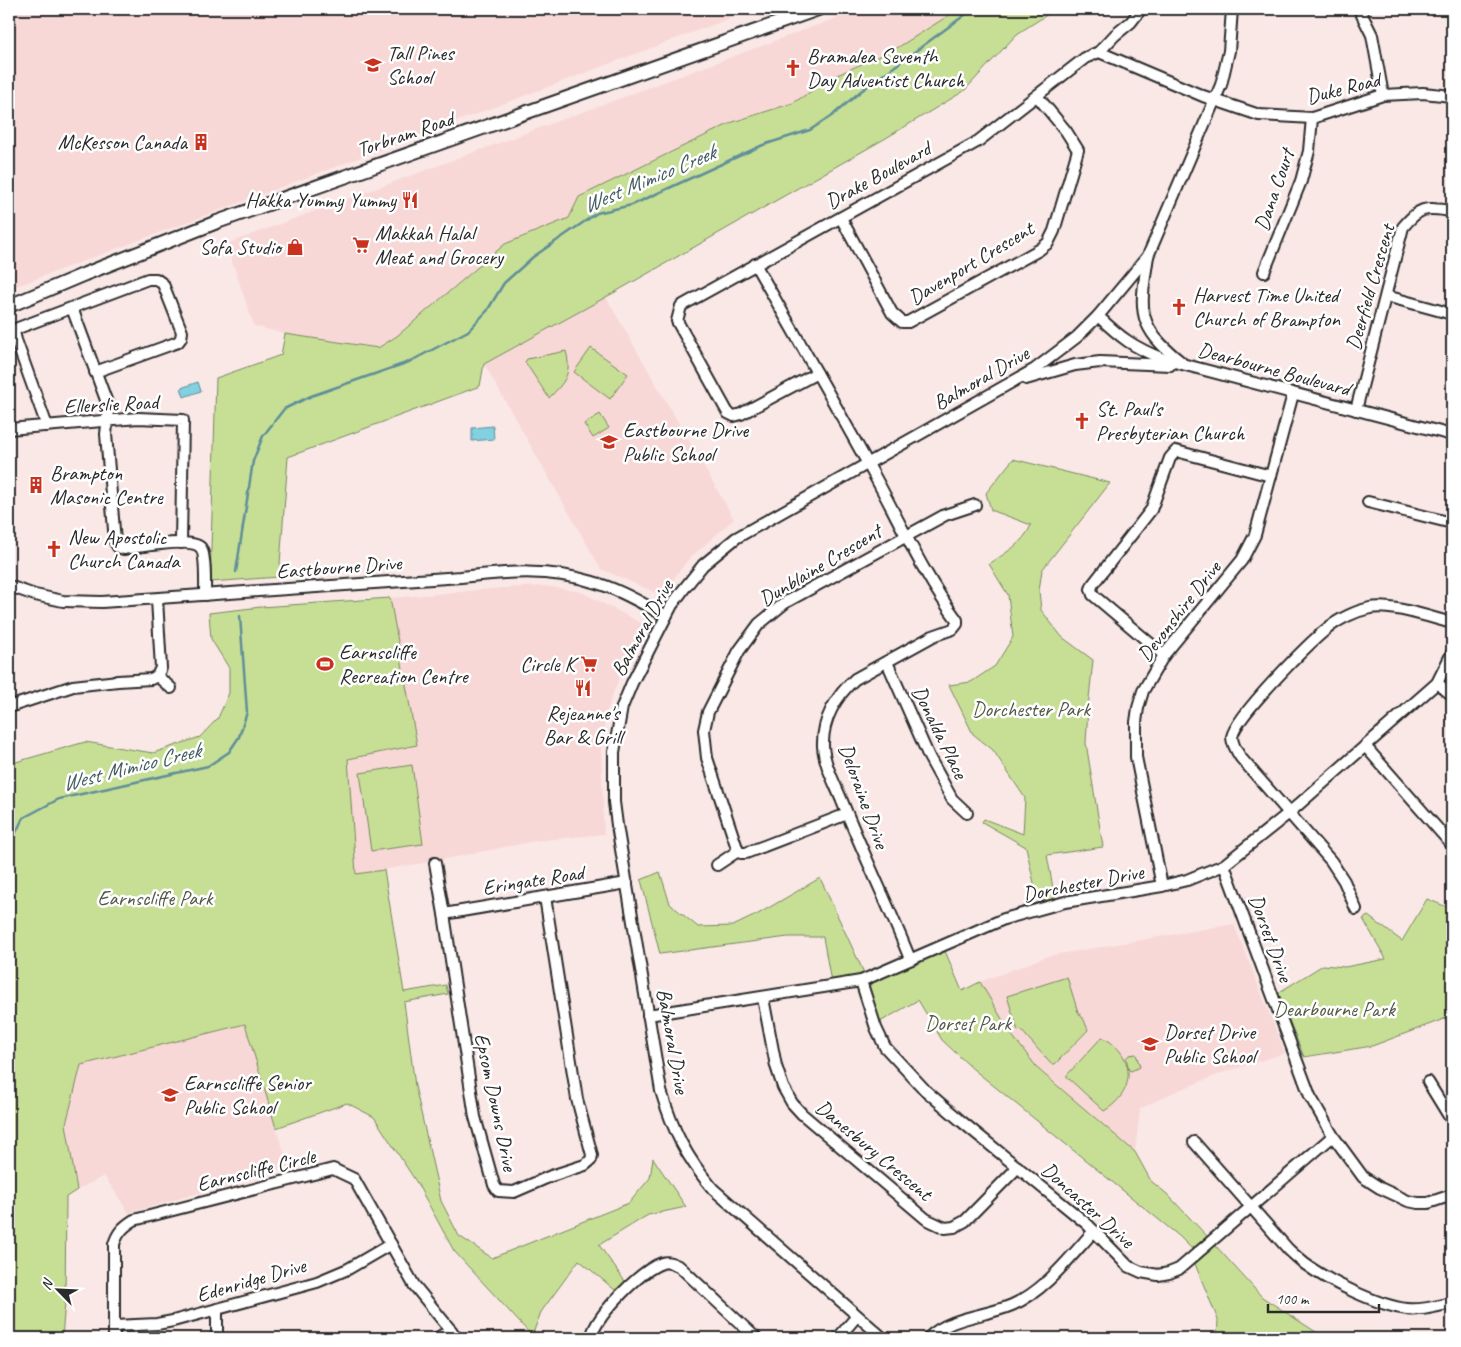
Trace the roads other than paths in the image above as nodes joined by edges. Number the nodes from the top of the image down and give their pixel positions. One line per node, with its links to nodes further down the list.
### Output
1 (818, 9): 17 (main road, Torbram Road)
2 (1141, 9): 5 (street, Drake Boulevard)
3 (1232, 9): 9 (street, Balmoral Drive)
4 (1359, 9): 7 (street)
5 (1099, 52): 6 (street, Drake Boulevard); 9 (street)
6 (1037, 96): 12 (street, Drake Boulevard); 12 (street, Davenport Crescent)
7 (1383, 96): 8 (street, Duke Road); 10 (street, Duke Road)
8 (1452, 96)
9 (1215, 100): 10 (street, Duke Road); 13 (street, Balmoral Drive)
10 (1312, 118): 15 (street, Dana Court)
11 (1452, 211): 16 (street, Deerfield Crescent)
12 (841, 218): 14 (street, Drake Boulevard)
13 (1148, 256): 20 (street, Balmoral Drive); 21 (street)
14 (755, 264): 23 (street); 23 (street, Drake Boulevard)
15 (1264, 272)
16 (1386, 296): 19 (street); 26 (street, Deerfield Crescent)
17 (9, 307)
18 (72, 308): 22 (street); 22 (street); 28 (street)
19 (1452, 314)
20 (1098, 316): 21 (street, Dearbourne Boulevard); 24 (street, Balmoral Drive)
21 (1186, 366): 24 (street); 25 (street, Dearbourne Boulevard)
22 (96, 372): 27 (street)
23 (817, 373): 31 (street)
24 (1012, 383): 31 (street, Balmoral Drive)
25 (1293, 394): 26 (street, Dearbourne Boulevard); 32 (street, Devonshire Drive)
26 (1356, 410): 30 (street, Dearbourne Boulevard)
27 (108, 422): 28 (street, Ellerslie Road); 37 (street); 37 (street, Ellerslie Road)
28 (47, 426): 29 (street, Ellerslie Road)
29 (9, 429)
30 (1452, 435)
31 (868, 464): 36 (street, Deloraine Drive); 41 (street, Balmoral Drive)
32 (1271, 476): 44 (street, Devonshire Drive); 44 (street)
33 (1368, 502): 35 (street)
34 (975, 505): 36 (street, Dunblaine Crescent)
35 (1452, 523)
36 (906, 536): 45 (street, Deloraine Drive); 56 (street, Dunblaine Crescent)
37 (181, 543): 39 (street)
38 (9, 586): 40 (street, Eastbourne Drive)
39 (205, 595): 40 (street, Eastbourne Drive); 41 (street, Eastbourne Drive)
40 (156, 599): 46 (street)
41 (666, 616): 60 (street, Balmoral Drive)
42 (1452, 623): 53 (street)
43 (1452, 653): 47 (street, Dorchester Drive)
44 (1164, 655): 61 (street, Devonshire Drive)
45 (887, 662): 52 (street, Donalda Place); 54 (street, Deloraine Drive)
46 (157, 676): 48 (street); 50 (street)
47 (1437, 684): 49 (street); 51 (street, Dorchester Drive)
48 (170, 688)
49 (1452, 695)
50 (9, 707)
51 (1365, 746): 53 (street, Dorchester Drive); 55 (street)
52 (967, 813)
53 (1289, 813): 59 (street, Dorchester Drive); 63 (street)
54 (847, 814): 56 (street); 65 (street, Deloraine Drive)
55 (1452, 845)
56 (738, 851): 58 (street)
57 (435, 863): 64 (street, Epsom Downs Drive)
58 (717, 865)
59 (1224, 865): 61 (street, Dorchester Drive); 71 (street, Dorset Drive)
60 (627, 883): 62 (street, Eringate Road); 68 (street, Balmoral Drive)
61 (1162, 886): 65 (street, Dorchester Drive)
62 (546, 897): 64 (street, Eringate Road); 64 (street, Epsom Downs Drive)
63 (1356, 909)
64 (444, 914)
65 (910, 959): 66 (street, Dorchester Drive)
66 (861, 981): 67 (street, Dorchester Drive); 73 (street, Doncaster Drive)
67 (763, 998): 68 (street, Dorchester Drive); 73 (street, Danesbury Crescent)
68 (648, 1015): 80 (street, Balmoral Drive)
69 (1428, 1082): 70 (street)
70 (1452, 1120)
71 (1332, 1136): 74 (street, Dorset Drive); 75 (street, Doncaster Drive)
72 (1194, 1142): 75 (street)
73 (1018, 1167): 76 (street, Doncaster Drive)
74 (1452, 1195)
75 (1252, 1207): 76 (street, Doncaster Drive); 78 (street)
76 (1094, 1232): 90 (street)
77 (390, 1244): 79 (street, Edenridge Drive); 81 (street, Earnscliffe Circle); 82 (street, Earnscliffe Circle)
78 (1452, 1303)
79 (217, 1309): 81 (street, Edenridge Drive); 84 (street)
80 (857, 1316): 88 (street); 89 (street, Balmoral Drive)
81 (114, 1326): 83 (street, Earnscliffe Circle)
82 (454, 1334): 85 (street)
83 (114, 1338)
84 (217, 1338)
85 (437, 1338)
86 (594, 1338): 87 (street)
87 (756, 1338)
88 (838, 1338)
89 (882, 1338)
90 (928, 1338)

